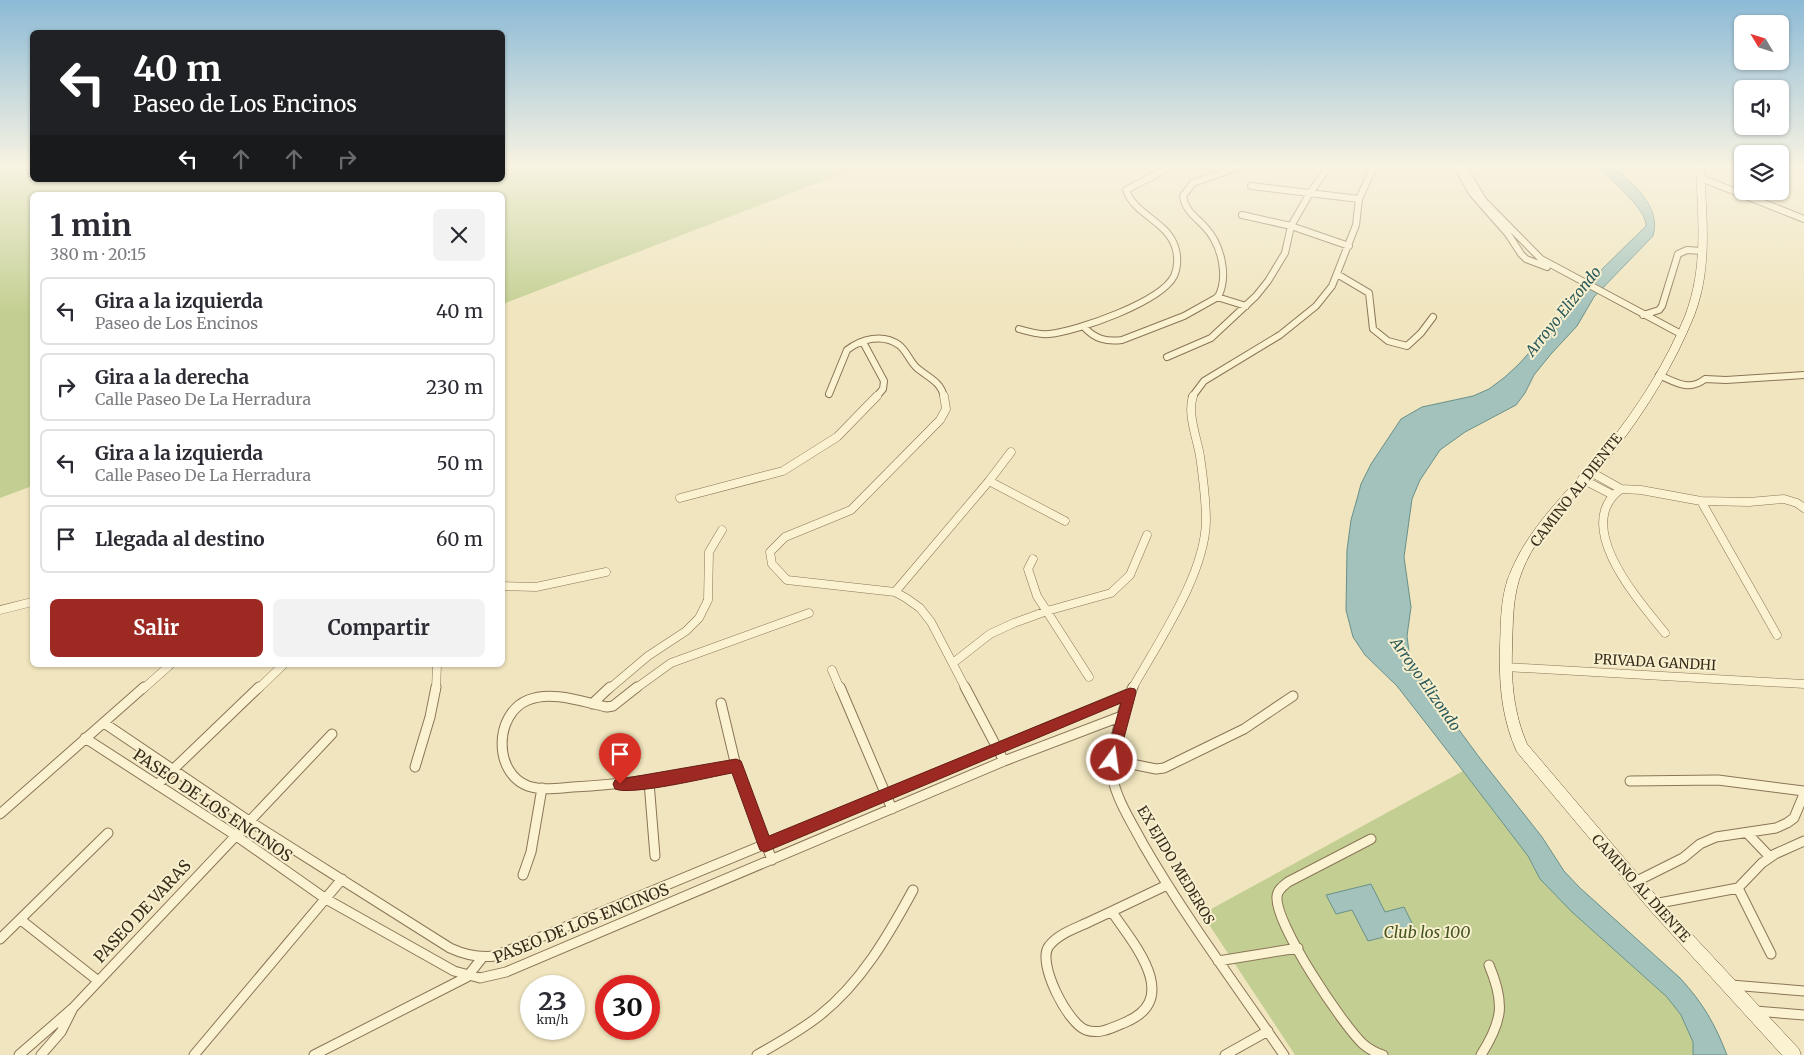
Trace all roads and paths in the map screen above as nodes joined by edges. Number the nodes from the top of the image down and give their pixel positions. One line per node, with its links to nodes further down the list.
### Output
1 (1150, 215): 20 (street)
2 (1193, 215): 16 (street)
3 (1243, 215): 9 (street)
4 (1297, 215): 9 (street)
5 (1357, 215): 10 (street, EX EJIDO MEDEROS)
6 (1490, 215): 11 (street)
7 (1499, 215): 12 (street)
8 (1702, 215): 13 (street, CAMINO AL DIENTE)
9 (1291, 226): 10 (street); 17 (street)
10 (1349, 246): 15 (street, EX EJIDO MEDEROS)
11 (1516, 247): 12 (street); 14 (street)
12 (1530, 248): 14 (street)
13 (1702, 251): 18 (street); 22 (street, CAMINO AL DIENTE)
14 (1538, 261): 18 (street)
15 (1337, 274): 19 (street); 57 (street, EX EJIDO MEDEROS)
16 (1217, 297): 17 (street); 20 (street)
17 (1246, 306): 24 (street)
18 (1643, 315): 22 (street)
19 (1433, 317)
20 (1084, 327): 21 (street)
21 (1019, 329)
22 (1681, 334): 25 (street, CAMINO AL DIENTE)
23 (863, 342): 27 (street); 33 (street); 42 (street)
24 (1166, 357)
25 (1658, 375): 26 (street); 29 (street, CAMINO AL DIENTE)
26 (1804, 375)
27 (829, 394)
28 (1010, 452): 30 (street)
29 (1586, 475): 31 (street); 32 (street); 53 (street, CAMINO AL DIENTE)
30 (989, 481): 36 (street); 42 (street)
31 (1621, 489): 32 (street); 34 (street)
32 (1613, 495): 47 (street)
33 (680, 498)
34 (1701, 501): 35 (street); 48 (street)
35 (1801, 506)
36 (1065, 522)
37 (722, 530): 59 (street)
38 (1147, 535): 45 (street)
39 (1033, 559): 45 (street)
40 (606, 572): 41 (street)
41 (505, 586)
42 (895, 592): 49 (street)
43 (30, 602): 44 (street)
44 (0, 610)
45 (1047, 611): 49 (street); 55 (street)
46 (809, 613): 59 (street)
47 (1665, 634)
48 (1776, 635)
49 (953, 663): 65 (street)
50 (168, 667): 62 (street)
51 (281, 667): 70 (street)
52 (438, 667): 69 (street)
53 (1505, 667): 56 (street, PRIVADA GANDHI); 91 (street, CAMINO AL DIENTE)
54 (832, 670): 76 (street)
55 (1089, 677)
56 (1804, 684)
57 (1130, 693): 61 (street, EX EJIDO MEDEROS); 65 (street, PASEO DE LOS ENCINOS)
58 (1293, 696): 66 (street)
59 (592, 704): 74 (street)
60 (721, 704): 68 (street)
61 (1122, 716): 66 (street, EX EJIDO MEDEROS); 67 (street, PASEO DE LOS ENCINOS)
62 (104, 723): 64 (street); 70 (street, PASEO DE LOS ENCINOS)
63 (332, 734): 79 (street, PASEO DE VARAS)
64 (85, 738): 73 (street, PASEO DE LOS ENCINOS); 78 (street)
65 (997, 748): 67 (street); 76 (street, PASEO DE LOS ENCINOS)
66 (1112, 760): 92 (street, EX EJIDO MEDEROS)
67 (1004, 762): 77 (street, PASEO DE LOS ENCINOS)
68 (736, 766): 72 (street); 85 (street)
69 (415, 768)
70 (172, 771): 73 (street); 79 (street, PASEO DE LOS ENCINOS)
71 (1630, 781): 75 (street)
72 (650, 782): 74 (street); 86 (street)
73 (157, 785): 82 (street, PASEO DE LOS ENCINOS)
74 (542, 788): 89 (street)
75 (1804, 792): 81 (street)
76 (885, 795): 77 (street); 85 (street, PASEO DE LOS ENCINOS)
77 (892, 809): 88 (street, PASEO DE LOS ENCINOS)
78 (0, 814)
79 (249, 821): 82 (street, PASEO DE VARAS); 90 (street, PASEO DE LOS ENCINOS)
80 (108, 833): 98 (street)
81 (1747, 833): 87 (street); 91 (street)
82 (234, 835): 95 (street, PASEO DE LOS ENCINOS); 106 (street, PASEO DE VARAS)
83 (1371, 839): 100 (street)
84 (1804, 841): 87 (street)
85 (765, 845): 88 (street); 102 (street, PASEO DE LOS ENCINOS)
86 (655, 856)
87 (1770, 857): 93 (street)
88 (772, 860): 105 (street, PASEO DE LOS ENCINOS)
89 (524, 875)
90 (342, 879): 95 (street); 102 (street, PASEO DE LOS ENCINOS)
91 (1635, 882): 96 (street, CAMINO AL DIENTE)
92 (1167, 885): 97 (street); 103 (street, EX EJIDO MEDEROS)
93 (1738, 888): 96 (street); 101 (street)
94 (912, 890): 117 (street)
95 (326, 900): 105 (street, PASEO DE LOS ENCINOS); 115 (street)
96 (1654, 904): 107 (street, CAMINO AL DIENTE)
97 (1112, 912): 97 (street)
98 (21, 920): 99 (street); 106 (street)
99 (0, 939)
100 (1298, 948): 103 (street); 120 (street)
101 (1771, 954)
102 (482, 958): 105 (street)
103 (1218, 961): 112 (street, EX EJIDO MEDEROS)
104 (1489, 965): 121 (street)
105 (467, 977): 116 (street)
106 (97, 980): 109 (street, PASEO DE VARAS)
107 (1729, 984): 108 (street); 110 (street, CAMINO AL DIENTE)
108 (1804, 991)
109 (72, 1008): 113 (street); 114 (street)
110 (1753, 1010): 111 (street); 122 (street, CAMINO AL DIENTE)
111 (1804, 1015)
112 (1268, 1031): 118 (street); 119 (street, EX EJIDO MEDEROS)
113 (19, 1055)
114 (40, 1055)
115 (194, 1055)
116 (314, 1055)
117 (757, 1055)
118 (1226, 1055)
119 (1284, 1055)
120 (1383, 1055)
121 (1481, 1055)
122 (1793, 1055)

